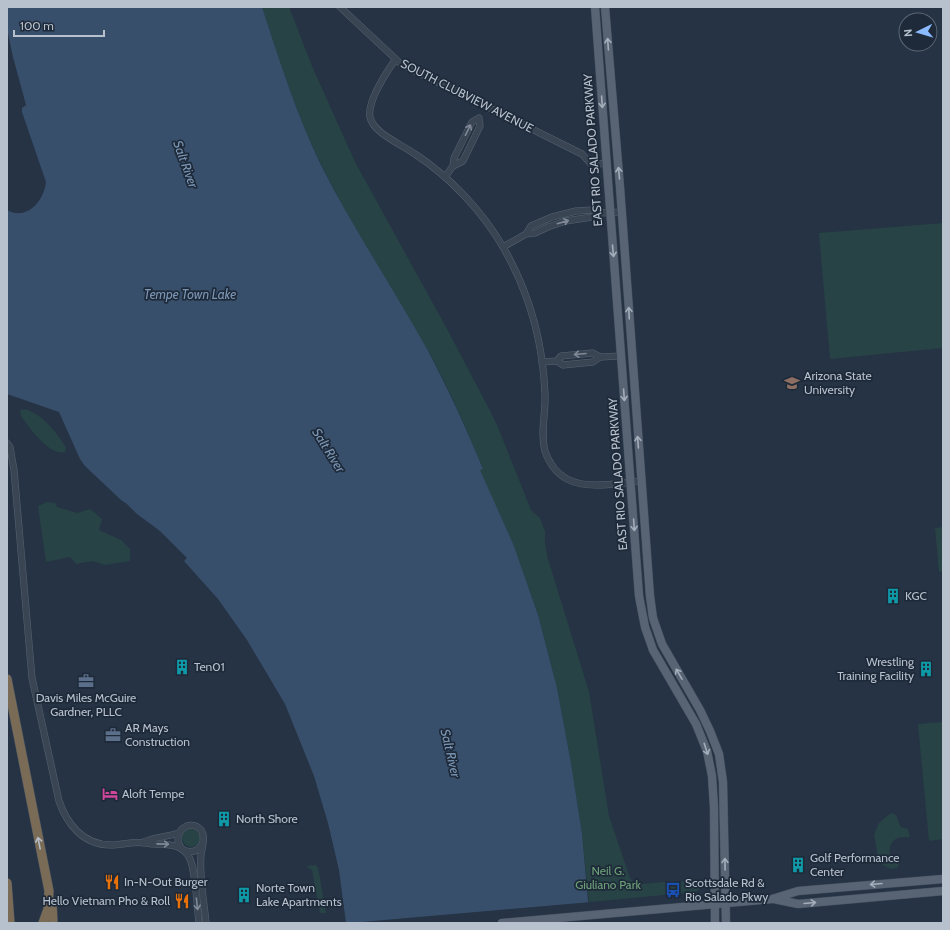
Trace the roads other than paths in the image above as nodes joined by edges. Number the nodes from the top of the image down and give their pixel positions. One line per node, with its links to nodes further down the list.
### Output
1 (340, 7): 4 (street, SOUTH CLUBVIEW AVENUE)
2 (595, 7): 6 (main road, EAST RIO SALADO PARKWAY, one-way to 6)
3 (605, 7): 9 (main road, EAST RIO SALADO PARKWAY, one-way to 3)
4 (395, 60): 5 (street, SOUTH CLUBVIEW AVENUE); 7 (street)
5 (485, 106): 6 (street, SOUTH CLUBVIEW AVENUE); 7 (street)
6 (606, 164): 8 (main road, EAST RIO SALADO PARKWAY)
7 (445, 176): 10 (street)
8 (610, 212): 9 (street); 10 (street); 11 (main road, EAST RIO SALADO PARKWAY, one-way to 11)
9 (622, 212): 14 (main road, EAST RIO SALADO PARKWAY, one-way to 9)
10 (503, 247): 12 (street)
11 (621, 356): 12 (street); 15 (main road, EAST RIO SALADO PARKWAY, one-way to 15)
12 (542, 362): 15 (street)
13 (7, 443): 18 (street)
14 (641, 481): 15 (street); 26 (main road, EAST RIO SALADO PARKWAY, one-way to 14)
15 (631, 482): 27 (main road, EAST RIO SALADO PARKWAY, one-way to 27)
16 (7, 679): 22 (highway, one-way to 16)
17 (178, 833): 18 (street); 19 (street); 20 (street)
18 (144, 842): 20 (street, one-way to 20)
19 (203, 844): 20 (street); 32 (street)
20 (183, 849): 31 (street, one-way to 31)
21 (943, 878): 25 (main road, one-way to 25)
22 (47, 881): 29 (highway); 30 (highway)
23 (7, 883): 28 (highway)
24 (943, 892): 25 (main road, one-way to 24)
25 (772, 899): 26 (main road)
26 (726, 903): 27 (main road); 35 (main road, EAST RIO SALADO PARKWAY)
27 (714, 904): 33 (main road); 34 (main road, EAST RIO SALADO PARKWAY)
28 (10, 923)
29 (43, 923)
30 (53, 923)
31 (199, 923)
32 (206, 923)
33 (502, 923)
34 (715, 923)
35 (726, 923)

